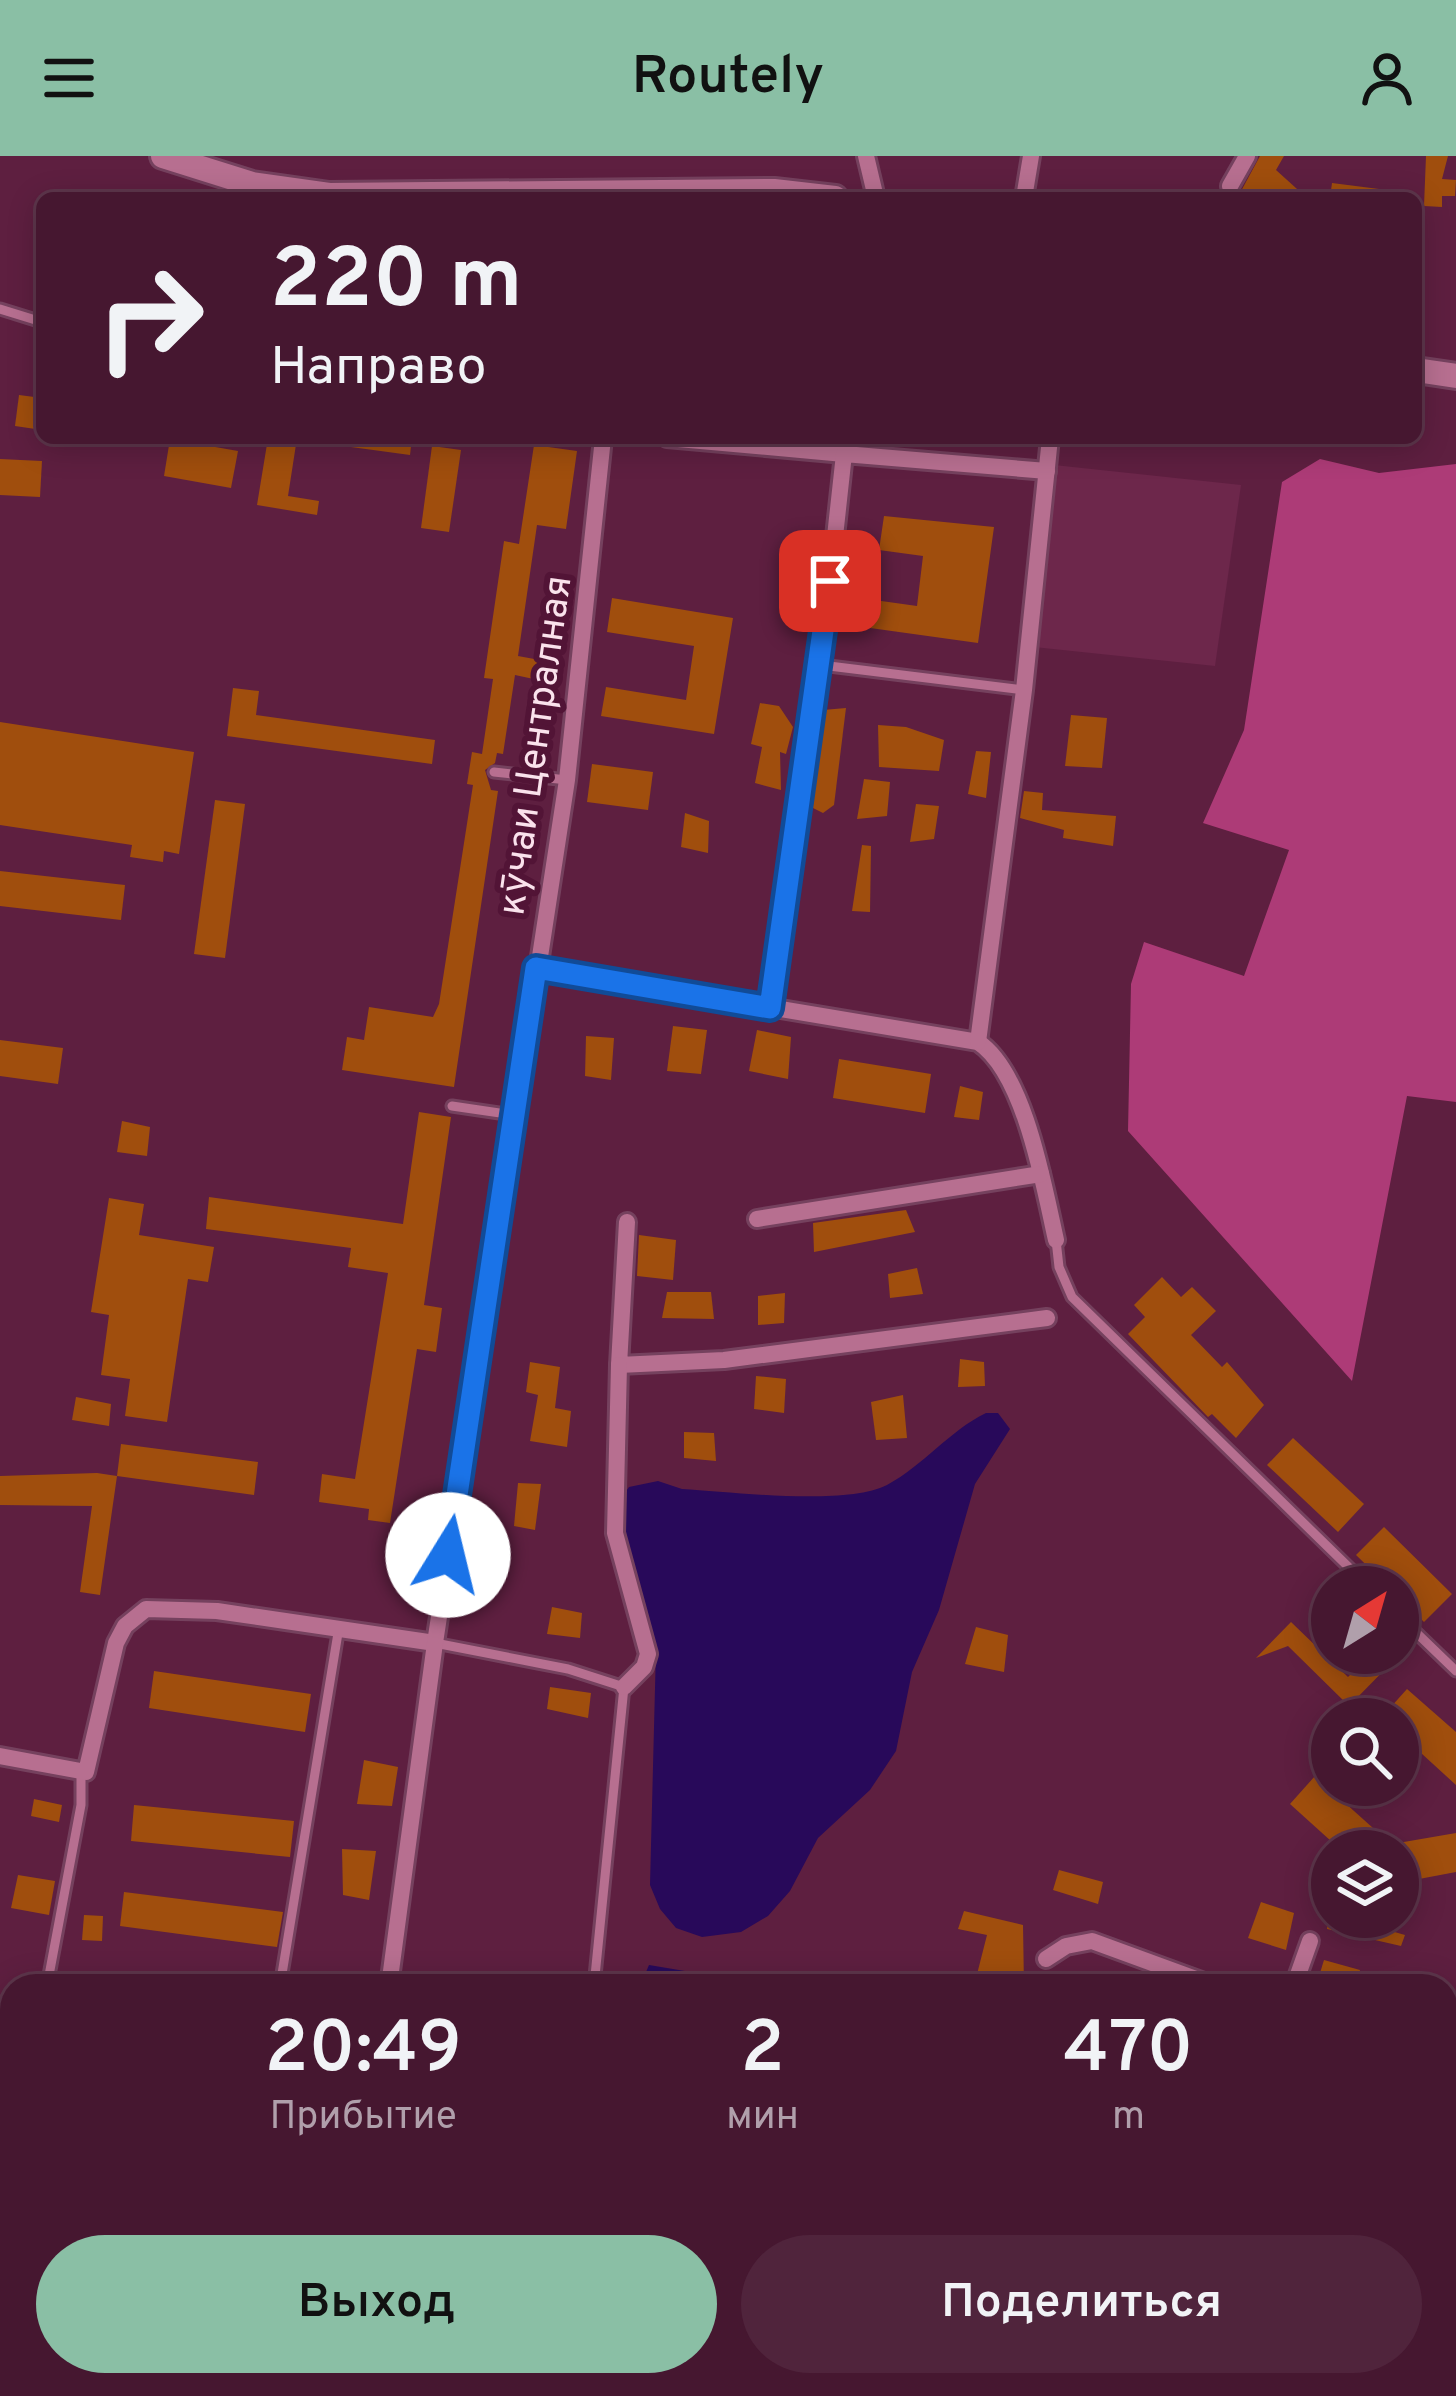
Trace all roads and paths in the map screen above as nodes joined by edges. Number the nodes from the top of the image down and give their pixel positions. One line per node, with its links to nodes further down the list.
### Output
1 (163, 156): 6 (main road)
2 (866, 156): 9 (street)
3 (1031, 156): 10 (street)
4 (1247, 156): 5 (street)
5 (1230, 186)
6 (308, 192)
7 (646, 192): 8 (main road)
8 (764, 192)
9 (875, 192)
10 (1025, 192)
11 (0, 309): 12 (lane)
12 (36, 320)
13 (1422, 371): 14 (main road)
14 (1452, 375): 15 (street)
15 (1422, 382)
16 (602, 444): 24 (street, кӯчаи Централная)
17 (733, 444): 19 (street)
18 (1049, 444): 20 (street)
19 (844, 454): 20 (street); 21 (street)
20 (1047, 471): 22 (street)
21 (821, 665): 22 (lane); 26 (lane)
22 (1024, 690): 27 (street)
23 (494, 772): 24 (lane)
24 (567, 780): 25 (street, кӯчаи Централная)
25 (536, 968): 26 (street); 29 (street, кӯчаи Централная)
26 (770, 1008): 27 (street)
27 (978, 1042): 30 (street)
28 (452, 1106): 29 (lane)
29 (513, 1115): 39 (street, кӯчаи Централная)
30 (1041, 1174): 31 (street); 33 (street)
31 (757, 1219)
32 (627, 1222): 35 (street)
33 (1056, 1240): 36 (lane)
34 (1047, 1318): 35 (street)
35 (619, 1365): 41 (street)
36 (1348, 1566)
37 (339, 1627): 39 (street); 43 (street); 47 (lane)
38 (1419, 1635): 40 (lane)
39 (435, 1642): 41 (lane); 48 (street, кӯчаи Централная)
40 (1456, 1671)
41 (624, 1687): 49 (lane)
42 (0, 1756): 43 (street)
43 (81, 1775): 46 (lane)
44 (1310, 1941): 51 (street)
45 (1046, 1959): 50 (street)
46 (49, 1974)
47 (282, 1974)
48 (391, 1974)
49 (595, 1974)
50 (1181, 1974)
51 (1298, 1974)

